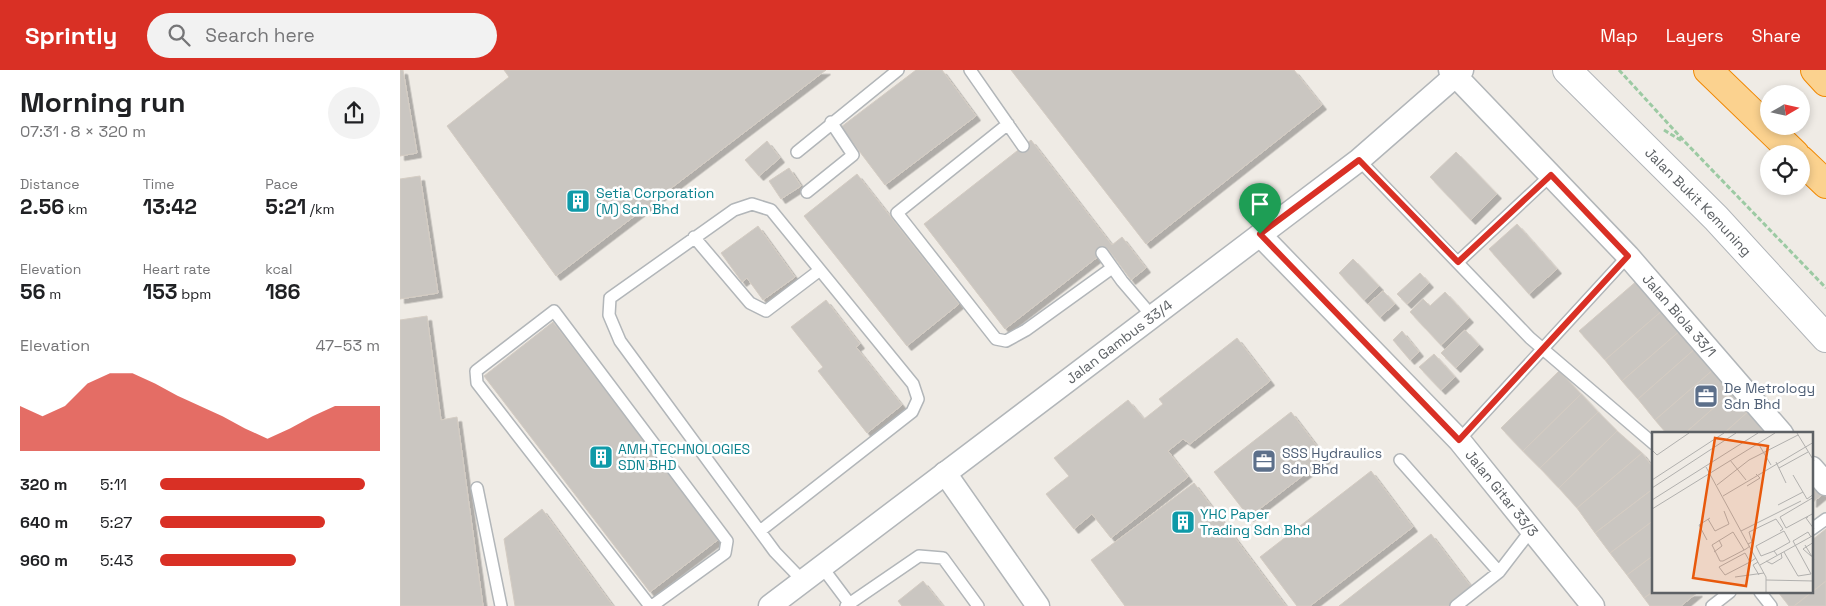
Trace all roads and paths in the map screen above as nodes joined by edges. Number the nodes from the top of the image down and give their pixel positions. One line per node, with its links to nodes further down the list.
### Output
1 (898, 70): 9 (lane)
2 (970, 70): 10 (lane)
3 (1567, 70): 28 (main road, Jalan Bukit Kemuning)
4 (1620, 70): 26 (path)
5 (1708, 70): 11 (highway)
6 (1815, 70): 8 (highway)
7 (1456, 72): 14 (street, Jalan Gambus 33/4); 16 (street, Jalan Biola 33/1)
8 (1826, 82)
9 (832, 122): 13 (lane); 18 (lane)
10 (1008, 124): 12 (lane); 24 (lane)
11 (1786, 145)
12 (1023, 146)
13 (797, 152)
14 (1359, 160): 19 (street, Jalan Gambus 33/4); 23 (lane)
15 (1810, 169): 17 (highway)
16 (1551, 175): 22 (street, Jalan Biola 33/1); 23 (lane)
17 (1826, 184)
18 (807, 192)
19 (1260, 234): 27 (street, Jalan Gambus 33/4); 31 (street, Jalan Gitar 33/3)
20 (694, 237): 25 (lane); 25 (lane); 41 (lane)
21 (1102, 253): 24 (lane)
22 (1628, 256): 29 (lane); 30 (street, Jalan Biola 33/1)
23 (1458, 262): 29 (lane)
24 (1112, 268): 27 (lane)
25 (820, 270): 41 (lane)
26 (1826, 288)
27 (1152, 316): 35 (street, Jalan Gambus 33/4)
28 (1826, 338)
29 (1542, 349): 31 (lane); 32 (lane)
30 (1780, 432)
31 (1459, 440): 40 (street, Jalan Gitar 33/3)
32 (1652, 442)
33 (1400, 460): 43 (lane)
34 (1814, 470): 36 (street)
35 (945, 474): 42 (street, Jalan Gambus 33/4); 52 (street)
36 (1826, 484)
37 (477, 488): 48 (lane)
38 (1826, 519): 39 (lane)
39 (1814, 528)
40 (1532, 529): 43 (lane); 54 (street, Jalan Gitar 33/3)
41 (760, 531): 44 (lane)
42 (822, 567): 44 (street, Jalan Gambus 33/4); 47 (lane)
43 (1499, 572): 53 (lane)
44 (803, 581): 50 (street, Jalan Gambus 33/4)
45 (1727, 594): 55 (lane)
46 (1761, 594): 56 (lane)
47 (847, 604): 51 (lane)
48 (501, 606)
49 (651, 606): 49 (lane)
50 (770, 606)
51 (978, 606)
52 (1038, 606)
53 (1456, 606)
54 (1593, 606)
55 (1712, 606)
56 (1770, 606)

